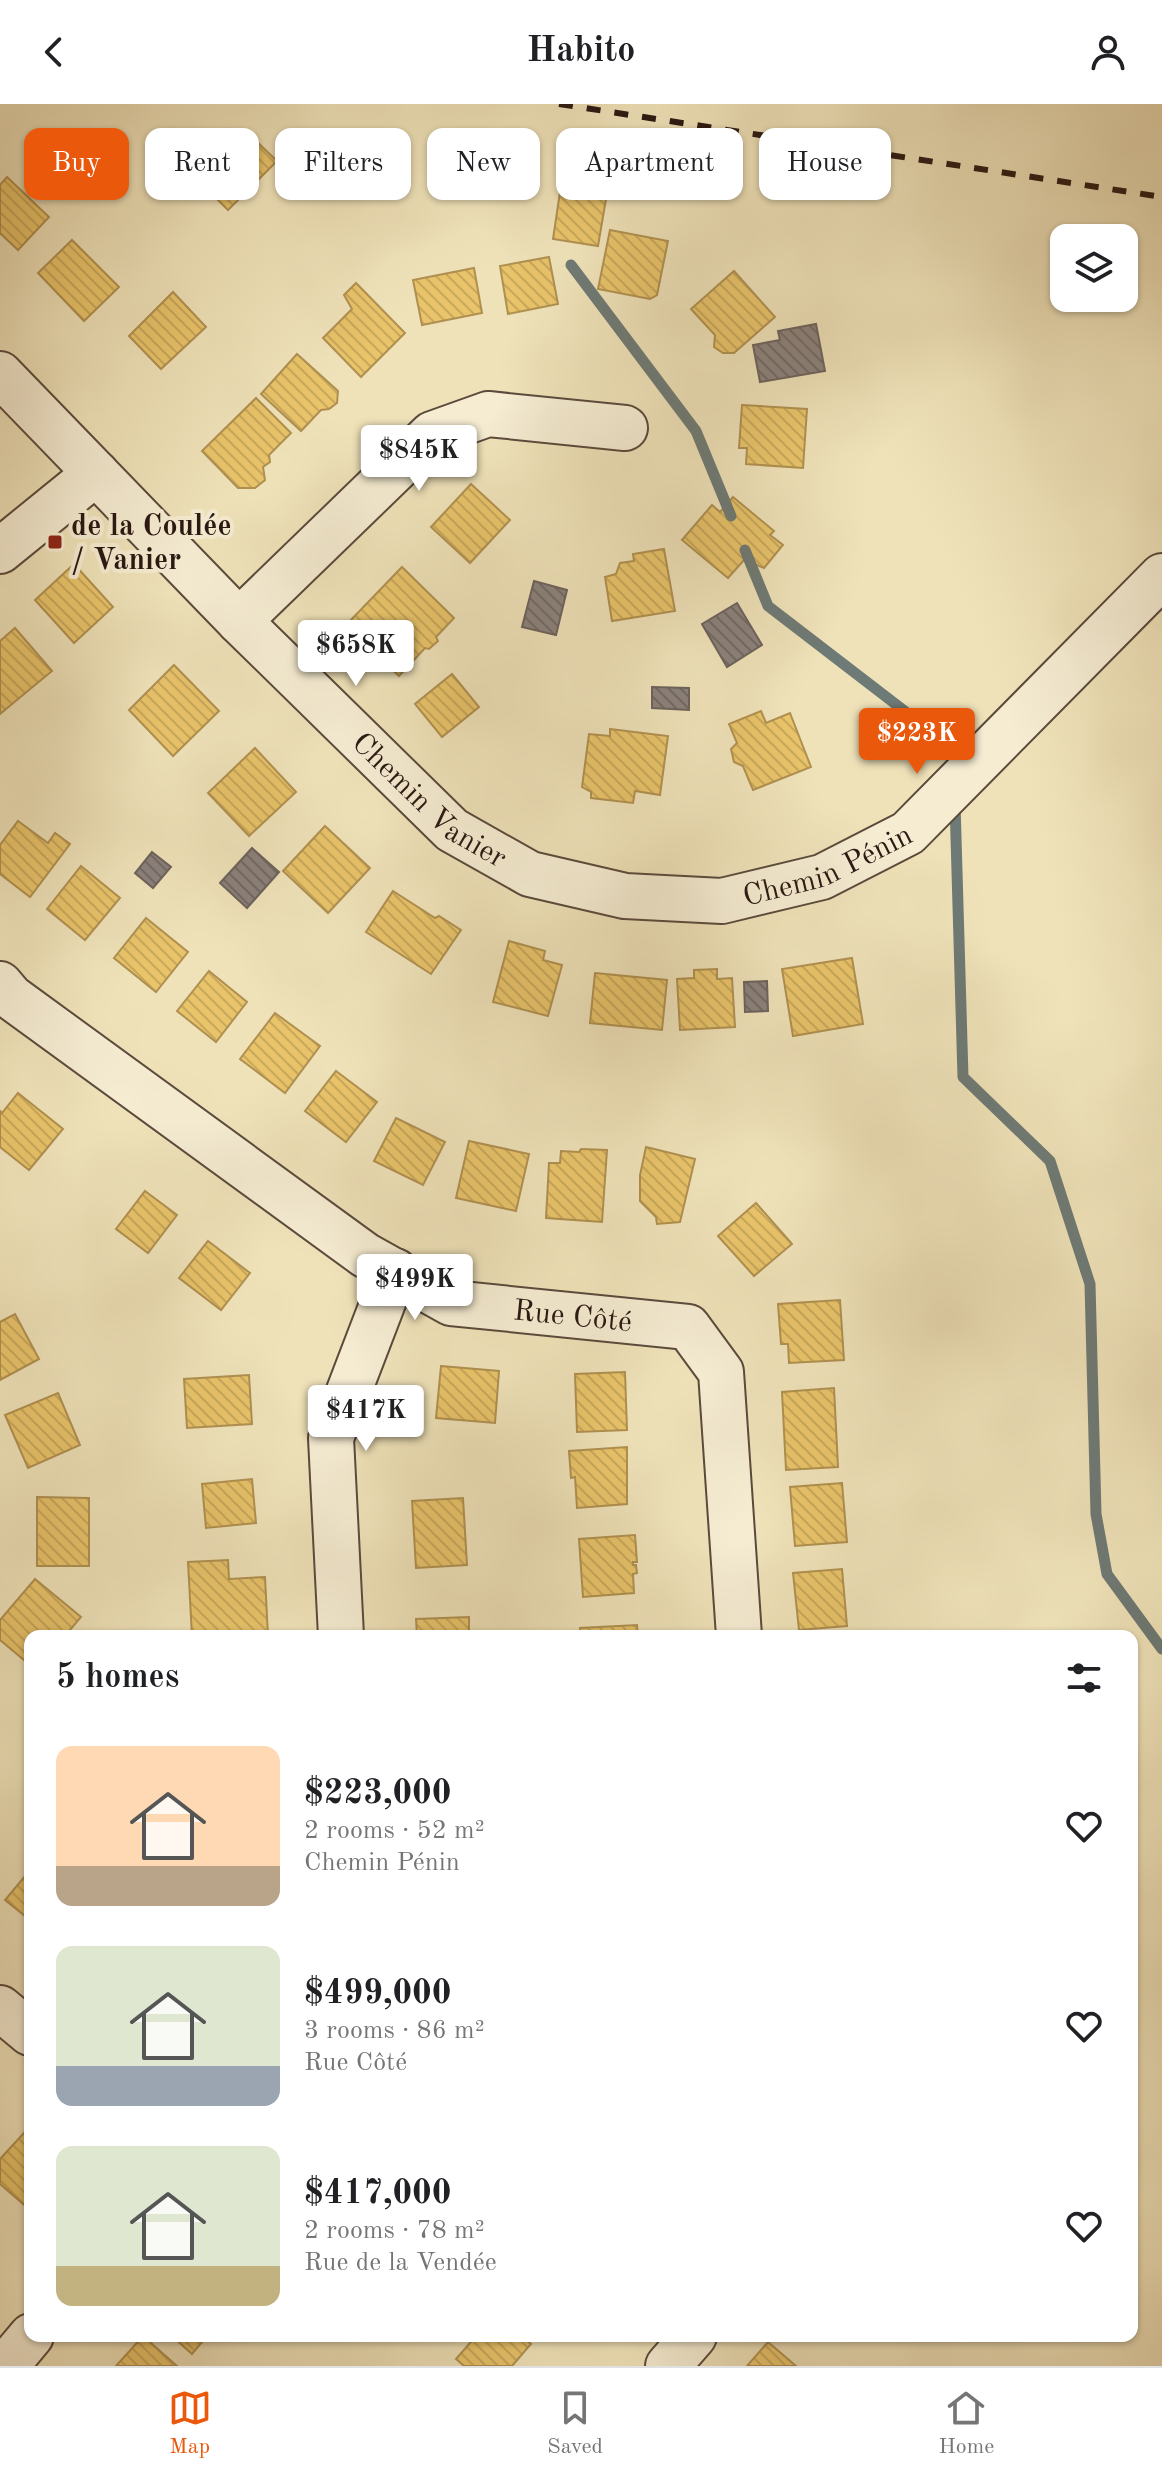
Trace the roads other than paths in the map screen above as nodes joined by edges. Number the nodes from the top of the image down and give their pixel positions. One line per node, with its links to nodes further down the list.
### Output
1 (0, 374): 3 (street, Chemin Vanier)
2 (625, 428): 6 (street)
3 (96, 473): 4 (street); 6 (street, Chemin Vanier)
4 (0, 551)
5 (1162, 576): 7 (street, Chemin Pénin)
6 (239, 621): 7 (street, Chemin Vanier)
7 (625, 896)
8 (4, 996): 9 (street, Rue Côté)
9 (395, 1271): 10 (street); 11 (street, Rue Côté)
10 (341, 1630)
11 (739, 1630)
12 (0, 2008): 13 (street)
13 (24, 2028)
14 (26, 2342): 16 (street)
15 (689, 2342): 17 (street)
16 (6, 2366)
17 (668, 2366)

